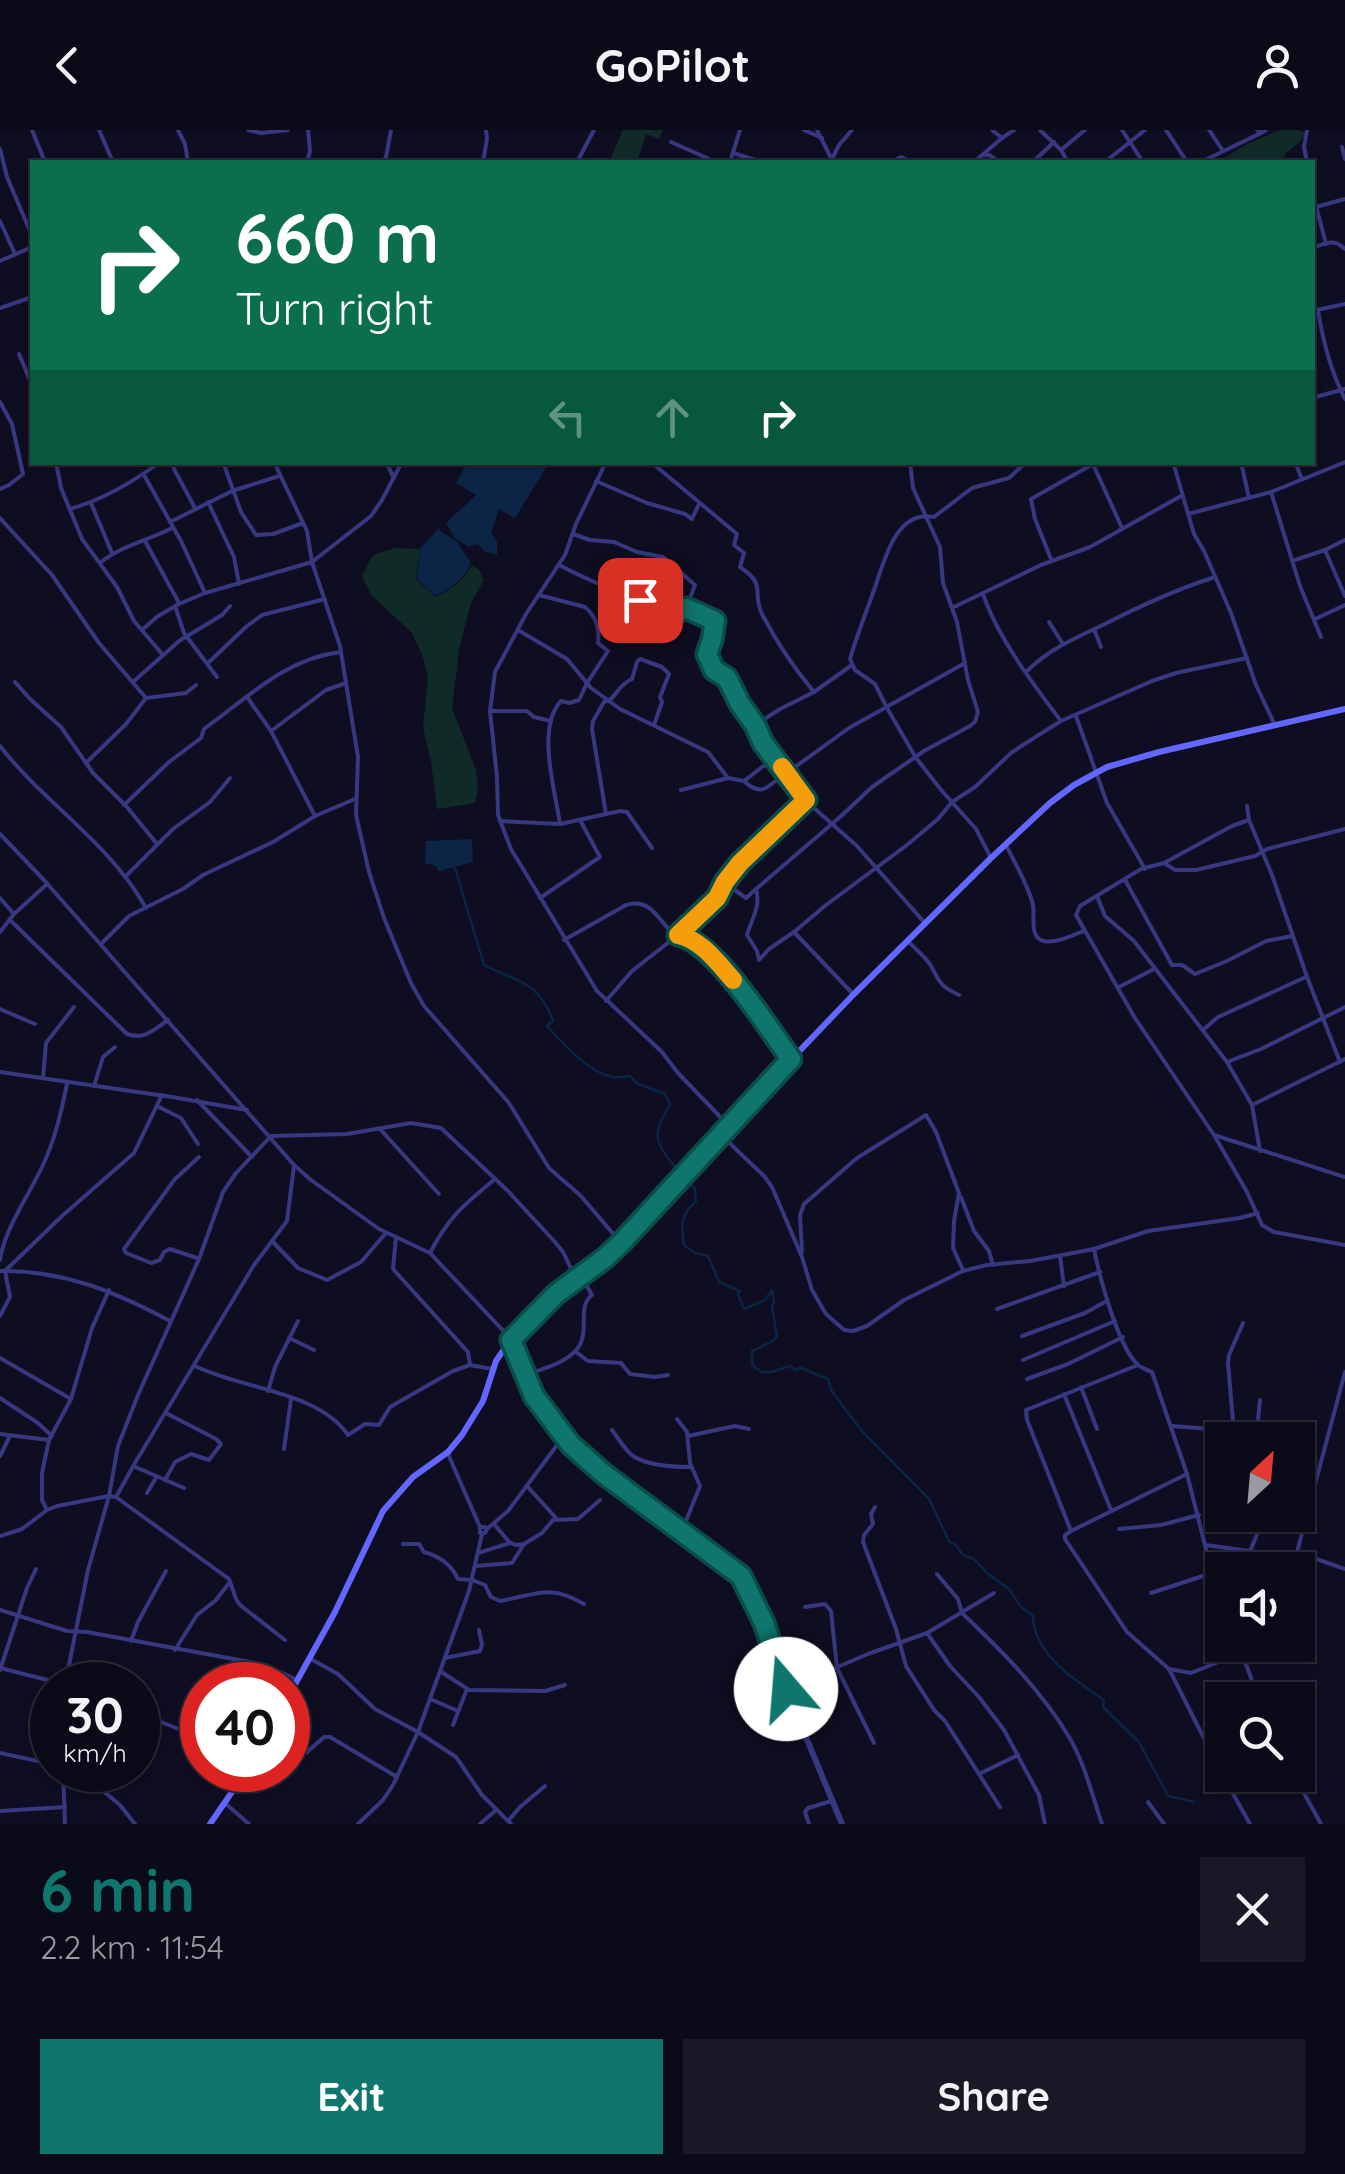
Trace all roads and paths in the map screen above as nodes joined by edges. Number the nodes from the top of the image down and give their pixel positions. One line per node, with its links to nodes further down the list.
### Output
1 (32, 130): 37 (street)
2 (100, 130): 38 (street)
3 (178, 130): 39 (street)
4 (248, 130): 5 (street)
5 (288, 130)
6 (308, 130): 40 (street)
7 (391, 130): 41 (street)
8 (486, 130): 42 (street)
9 (594, 130): 43 (street)
10 (740, 130): 34 (street)
11 (804, 130): 25 (street)
12 (817, 130): 25 (street)
13 (852, 130): 48 (street)
14 (992, 130): 26 (street)
15 (1014, 130): 26 (street)
16 (1040, 130): 24 (street)
17 (1085, 130): 32 (street)
18 (1122, 130): 27 (street)
19 (1145, 130): 27 (street)
20 (1166, 130): 55 (street)
21 (1209, 130): 33 (street)
22 (1308, 130): 57 (street)
23 (1261, 131): 33 (street)
24 (1048, 132): 29 (street)
25 (822, 138): 47 (street)
26 (1002, 138): 35 (street)
27 (1130, 141): 53 (street); 54 (street)
28 (671, 142): 44 (street)
29 (1054, 142): 32 (street); 51 (street)
30 (1342, 147): 36 (street)
31 (0, 148): 62 (street)
32 (1061, 150): 52 (street)
33 (1224, 151): 56 (street)
34 (734, 153): 45 (street); 46 (street)
35 (983, 155): 49 (street); 50 (street)
36 (1345, 159)
37 (44, 160)
38 (112, 160)
39 (188, 160)
40 (308, 160)
41 (383, 160)
42 (483, 160)
43 (578, 160)
44 (712, 160)
45 (731, 160)
46 (756, 160)
47 (833, 160)
48 (833, 160)
49 (977, 160)
50 (997, 160)
51 (1036, 160)
52 (1067, 160)
53 (1107, 160)
54 (1142, 160)
55 (1186, 160)
56 (1206, 160)
57 (1306, 160)
58 (1345, 199): 60 (street)
59 (1315, 203): 60 (street)
60 (1316, 207): 64 (street)
61 (0, 221): 68 (street)
62 (30, 231)
63 (1345, 238): 64 (street)
64 (1329, 242): 65 (street); 67 (street)
65 (1315, 247)
66 (30, 248): 68 (street)
67 (1345, 249)
68 (14, 254): 69 (street)
69 (0, 261)
70 (30, 297): 72 (street)
71 (1345, 304): 73 (street)
72 (0, 308)
73 (1315, 310): 76 (street)
74 (20, 354): 75 (street)
75 (30, 378)
76 (1343, 390): 77 (street); 78 (street)
77 (1315, 397)
78 (1345, 399)
79 (0, 402): 102 (street)
80 (1345, 462): 100 (street)
81 (57, 465): 111 (street)
82 (156, 465): 97 (street)
83 (174, 465): 110 (street)
84 (224, 465): 103 (street)
85 (275, 465): 98 (street)
86 (388, 465): 99 (street)
87 (400, 465): 99 (street)
88 (604, 465): 101 (street)
89 (654, 465): 108 (street)
90 (910, 465): 113 (street)
91 (1023, 465): 113 (street)
92 (1091, 465): 124 (street)
93 (1093, 465): 117 (street)
94 (1174, 465): 105 (street)
95 (1242, 465): 106 (street)
96 (1296, 465): 100 (street)
97 (144, 475): 109 (street); 116 (street)
98 (278, 476): 103 (street); 115 (street)
99 (394, 478): 126 (street)
100 (1302, 480): 104 (street)
101 (596, 481): 108 (street); 118 (street)
102 (0, 489)
103 (232, 491): 107 (street); 115 (street)
104 (1270, 492): 106 (street); 127 (street)
105 (1182, 496): 112 (street); 117 (street)
106 (1249, 498): 112 (street)
107 (208, 502): 110 (street); 130 (street)
108 (700, 502): 164 (street)
109 (91, 503): 111 (street); 122 (street)
110 (195, 508): 116 (street)
111 (70, 509): 125 (street)
112 (1187, 514): 129 (street)
113 (927, 515): 141 (street); 156 (street)
114 (0, 518): 160 (street)
115 (303, 523): 126 (street)
116 (171, 525): 120 (street); 131 (street)
117 (1122, 528): 124 (street)
118 (573, 534): 123 (street); 128 (street)
119 (1345, 540): 121 (street)
120 (146, 541): 122 (street); 137 (street)
121 (1325, 550): 127 (street); 134 (street)
122 (112, 553): 125 (street)
123 (663, 557): 136 (street); 140 (street)
124 (1052, 561): 132 (street)
125 (101, 562): 145 (street)
126 (312, 562): 130 (street); 135 (street)
127 (1292, 562): 142 (street)
128 (559, 565): 133 (street); 136 (street)
129 (1214, 577): 144 (street); 153 (street)
130 (239, 584): 131 (street)
131 (205, 593): 137 (street)
132 (983, 594): 141 (street); 157 (street)
133 (539, 595): 146 (street); 162 (street)
134 (1345, 596)
135 (325, 599): 151 (street); 154 (street)
136 (643, 601): 140 (street)
137 (177, 605): 145 (street); 147 (street)
138 (1345, 605): 142 (street)
139 (230, 606): 147 (street)
140 (686, 608): 175 (street)
141 (952, 608): 155 (street)
142 (1315, 619): 148 (street)
143 (1050, 622): 149 (street)
144 (1094, 629): 149 (street); 150 (street)
145 (142, 630): 152 (street)
146 (518, 630): 162 (street); 169 (street)
147 (188, 637): 152 (street); 154 (street)
148 (1321, 638)
149 (1063, 644): 157 (street)
150 (1101, 647)
151 (340, 652): 161 (street); 165 (street)
152 (163, 655): 160 (street)
153 (1247, 658): 171 (street); 176 (street)
154 (208, 663): 158 (street)
155 (964, 663): 168 (street); 179 (street)
156 (852, 665): 164 (street); 168 (street)
157 (1026, 672): 173 (street)
158 (217, 678)
159 (15, 682): 181 (street)
160 (133, 682): 166 (street)
161 (346, 683): 177 (street); 188 (street)
162 (587, 683): 167 (street); 172 (street)
163 (196, 685): 166 (street)
164 (814, 692): 175 (street)
165 (246, 697): 177 (street); 191 (street)
166 (146, 698): 181 (street)
167 (610, 701): 174 (street); 174 (street); 193 (street)
168 (887, 708): 179 (street); 182 (street)
169 (490, 710): 172 (street); 197 (street)
170 (1345, 710): 176 (main road)
171 (1076, 716): 173 (street); 183 (street)
172 (551, 721): 198 (street)
173 (1061, 722): 190 (street)
174 (654, 725): 185 (street)
175 (755, 725): 180 (street)
176 (1276, 725): 183 (main road)
177 (271, 731): 194 (street)
178 (0, 746): 210 (street)
179 (916, 758): 190 (street); 199 (street)
180 (776, 760): 182 (street); 186 (street)
181 (86, 763): 191 (street)
182 (786, 772): 186 (street); 189 (street)
183 (1096, 772): 203 (main road); 209 (street)
184 (230, 778): 202 (street)
185 (728, 778): 186 (street); 187 (street)
186 (744, 781)
187 (681, 790)
188 (358, 798): 194 (street); 274 (street)
189 (806, 800): 199 (street); 212 (street)
190 (952, 802): 206 (street); 208 (street)
191 (124, 804): 202 (street)
192 (1247, 806): 196 (street)
193 (606, 814): 195 (street); 204 (street)
194 (315, 816): 218 (street)
195 (580, 820): 198 (street); 217 (street)
196 (1249, 820): 205 (street); 207 (street)
197 (500, 821): 198 (street); 217 (street)
198 (560, 824)
199 (831, 824): 208 (street); 214 (street)
200 (1345, 829): 205 (street)
201 (0, 834): 213 (street)
202 (157, 844): 210 (street)
203 (1006, 845): 206 (main road); 221 (street)
204 (652, 848)
205 (1262, 854): 207 (street); 225 (street)
206 (991, 858): 220 (main road)
207 (1164, 863): 209 (street)
208 (876, 868): 220 (street); 223 (street)
209 (1145, 869): 211 (street)
210 (126, 878): 218 (street)
211 (1125, 880): 215 (street); 229 (street)
212 (725, 882): 214 (street); 224 (street)
213 (48, 884): 219 (street); 228 (street)
214 (756, 888): 223 (street)
215 (1098, 896): 221 (street); 230 (street)
216 (0, 898): 219 (street)
217 (540, 898): 226 (street)
218 (146, 908): 228 (street)
219 (12, 917): 222 (street); 240 (street)
220 (925, 923): 227 (main road)
221 (1084, 931): 232 (street)
222 (0, 932)
223 (794, 932): 233 (street)
224 (678, 935): 226 (street); 235 (street); 244 (street)
225 (1292, 936): 229 (street); 231 (street)
226 (564, 940): 235 (street)
227 (908, 941): 233 (main road); 234 (street)
228 (101, 944): 240 (street)
229 (1172, 965): 230 (street)
230 (1155, 970): 232 (street); 242 (street)
231 (1307, 977): 239 (street); 242 (street)
232 (1118, 987): 259 (street)
233 (854, 995): 244 (main road)
234 (959, 995)
235 (606, 1001): 256 (street)
236 (74, 1008): 248 (street)
237 (1345, 1008): 239 (street)
238 (0, 1009): 241 (street)
239 (1322, 1018): 245 (street); 246 (street)
240 (168, 1020): 255 (street)
241 (35, 1024)
242 (1204, 1029): 246 (street)
243 (115, 1047): 250 (street)
244 (791, 1059): 256 (main road)
245 (1343, 1060): 253 (street)
246 (1227, 1062): 253 (street)
247 (0, 1072): 248 (street)
248 (43, 1078): 249 (street)
249 (68, 1082): 250 (street); 281 (street)
250 (94, 1086): 251 (street)
251 (162, 1095): 252 (street); 254 (street)
252 (198, 1100): 255 (street); 264 (street)
253 (1252, 1105): 262 (street)
254 (157, 1106): 261 (street); 283 (street)
255 (247, 1110): 260 (street)
256 (729, 1126): 258 (main road)
257 (380, 1129): 260 (street); 267 (street); 269 (street)
258 (720, 1134): 274 (main road); 278 (street)
259 (1214, 1135): 262 (street); 270 (street)
260 (271, 1136): 264 (street); 265 (street)
261 (198, 1144)
262 (1260, 1151): 266 (street)
263 (200, 1157): 280 (street)
264 (252, 1157): 280 (street)
265 (294, 1164): 271 (street); 273 (street)
266 (1345, 1177)
267 (495, 1179): 277 (street); 286 (street)
268 (959, 1193): 278 (street); 282 (street); 284 (street)
269 (439, 1194)
270 (1258, 1213): 275 (street); 276 (street)
271 (385, 1232): 272 (street); 273 (street)
272 (396, 1237): 277 (street); 306 (street)
273 (272, 1240): 305 (street)
274 (621, 1243): 286 (main road)
275 (1345, 1246)
276 (1094, 1249): 279 (street); 285 (street)
277 (430, 1252): 299 (street)
278 (802, 1256): 284 (street)
279 (1060, 1256): 282 (street); 287 (street)
280 (199, 1258): 292 (street)
281 (0, 1260)
282 (994, 1266): 284 (street)
283 (2, 1271): 288 (street); 291 (street)
284 (964, 1272)
285 (1100, 1272): 287 (street); 289 (street)
286 (578, 1277): 299 (main road); 301 (street)
287 (1064, 1286): 290 (street)
288 (110, 1290): 292 (street); 316 (street)
289 (1107, 1302): 293 (street); 296 (street)
290 (997, 1309)
291 (0, 1316)
292 (170, 1321): 346 (street)
293 (1116, 1321): 298 (street); 303 (street)
294 (298, 1322): 297 (street)
295 (1244, 1323): 321 (street)
296 (1022, 1336)
297 (288, 1338): 300 (street); 313 (street)
298 (1122, 1338): 304 (street); 311 (street)
299 (511, 1340): 307 (main road); 310 (street)
300 (314, 1350)
301 (576, 1352): 309 (street); 310 (street)
302 (0, 1358): 316 (street)
303 (1022, 1360)
304 (1138, 1365): 312 (street); 323 (street)
305 (195, 1366): 313 (street); 319 (street)
306 (470, 1366): 307 (street); 317 (street)
307 (494, 1369): 334 (main road)
308 (1345, 1372): 340 (street)
309 (668, 1375)
310 (524, 1376): 330 (street)
311 (1027, 1379)
312 (1081, 1386): 314 (street); 326 (street)
313 (268, 1390): 317 (street)
314 (1064, 1394): 350 (street); 356 (street)
315 (0, 1398): 332 (street)
316 (71, 1399): 332 (street)
317 (291, 1399): 333 (street)
318 (1260, 1400): 322 (street)
319 (166, 1413): 336 (street); 342 (street)
320 (677, 1419): 331 (street)
321 (1233, 1422)
322 (1258, 1422)
323 (1170, 1426): 324 (street); 339 (street)
324 (1205, 1428)
325 (749, 1429): 331 (street)
326 (1097, 1429)
327 (612, 1430): 337 (street)
328 (0, 1434): 329 (street)
329 (10, 1436): 332 (street); 335 (street)
330 (564, 1436): 343 (street); 357 (street)
331 (688, 1436): 337 (street)
332 (50, 1438): 349 (street)
333 (284, 1449)
334 (448, 1452): 355 (street); 392 (main road)
335 (0, 1456)
336 (133, 1466): 341 (street); 346 (street)
337 (691, 1467): 357 (street)
338 (1315, 1473): 340 (street)
339 (1188, 1474): 350 (street); 351 (street)
340 (1318, 1474): 367 (street)
341 (157, 1476): 342 (street); 345 (street)
342 (165, 1480): 344 (street)
343 (527, 1486): 352 (street); 353 (street)
344 (184, 1488)
345 (147, 1493)
346 (113, 1497): 349 (street); 377 (street); 386 (street)
347 (600, 1500): 352 (street)
348 (875, 1507): 390 (street)
349 (47, 1510): 359 (street)
350 (1112, 1512): 356 (street)
351 (1198, 1515): 354 (street); 363 (street)
352 (556, 1518): 362 (street)
353 (494, 1524): 355 (street); 360 (street)
354 (1118, 1529)
355 (483, 1530): 368 (street)
356 (1071, 1530): 400 (street)
357 (682, 1531): 405 (street)
358 (1258, 1532): 364 (street)
359 (0, 1536)
360 (510, 1543): 362 (street); 368 (street)
361 (403, 1544): 376 (street)
362 (524, 1544): 370 (street)
363 (1205, 1545): 364 (street); 365 (street)
364 (1250, 1551): 366 (street)
365 (1207, 1552)
366 (1257, 1552)
367 (1297, 1552)
368 (478, 1553): 370 (street)
369 (1315, 1559): 372 (street)
370 (475, 1566): 376 (street)
371 (36, 1569): 384 (street)
372 (1345, 1570)
373 (166, 1571): 388 (street)
374 (937, 1574): 383 (street)
375 (1205, 1575): 379 (street)
376 (472, 1580): 380 (street); 393 (street)
377 (230, 1582): 389 (street); 391 (street)
378 (994, 1593): 383 (street)
379 (1151, 1593)
380 (584, 1604)
381 (805, 1607): 398 (street)
382 (0, 1610): 384 (street)
383 (962, 1612): 387 (street); 441 (street)
384 (18, 1615): 386 (street); 399 (street)
385 (479, 1630): 393 (street)
386 (75, 1632): 388 (street); 394 (street)
387 (927, 1633): 390 (street); 414 (street)
388 (131, 1640): 391 (street)
389 (285, 1640)
390 (900, 1642): 398 (street); 416 (street)
391 (175, 1650): 395 (street)
392 (309, 1658): 396 (main road); 409 (street)
393 (444, 1658): 401 (street)
394 (69, 1662)
395 (248, 1662)
396 (307, 1662)
397 (1220, 1662): 400 (street)
398 (836, 1668): 405 (street); 411 (street)
399 (0, 1669): 402 (street)
400 (1169, 1669): 410 (street)
401 (440, 1671): 404 (street); 406 (street)
402 (30, 1676)
403 (566, 1686): 404 (street)
404 (467, 1689): 407 (street)
405 (786, 1689): 424 (street)
406 (430, 1699): 407 (street); 409 (street)
407 (458, 1712): 408 (street)
408 (453, 1725)
409 (418, 1732): 417 (street); 429 (street)
410 (1205, 1736)
411 (874, 1743)
412 (310, 1750): 417 (street)
413 (0, 1752): 415 (street)
414 (1018, 1755): 416 (street); 440 (street)
415 (30, 1759)
416 (979, 1774): 428 (street)
417 (397, 1777): 436 (street)
418 (545, 1786): 431 (street)
419 (64, 1792): 427 (street)
420 (104, 1792): 433 (street)
421 (233, 1792): 426 (main road)
422 (1232, 1792): 443 (street)
423 (1303, 1792): 444 (street)
424 (832, 1801): 438 (street); 439 (street)
425 (1148, 1802): 442 (street)
426 (225, 1804): 434 (main road); 435 (street)
427 (65, 1807): 430 (street); 432 (street)
428 (1000, 1807)
429 (496, 1810): 431 (street); 437 (street)
430 (0, 1811)
431 (510, 1822)
432 (65, 1824)
433 (136, 1824)
434 (210, 1824)
435 (249, 1824)
436 (358, 1824)
437 (480, 1824)
438 (809, 1824)
439 (842, 1824)
440 (1045, 1824)
441 (1102, 1824)
442 (1164, 1824)
443 (1250, 1824)
444 (1321, 1824)

